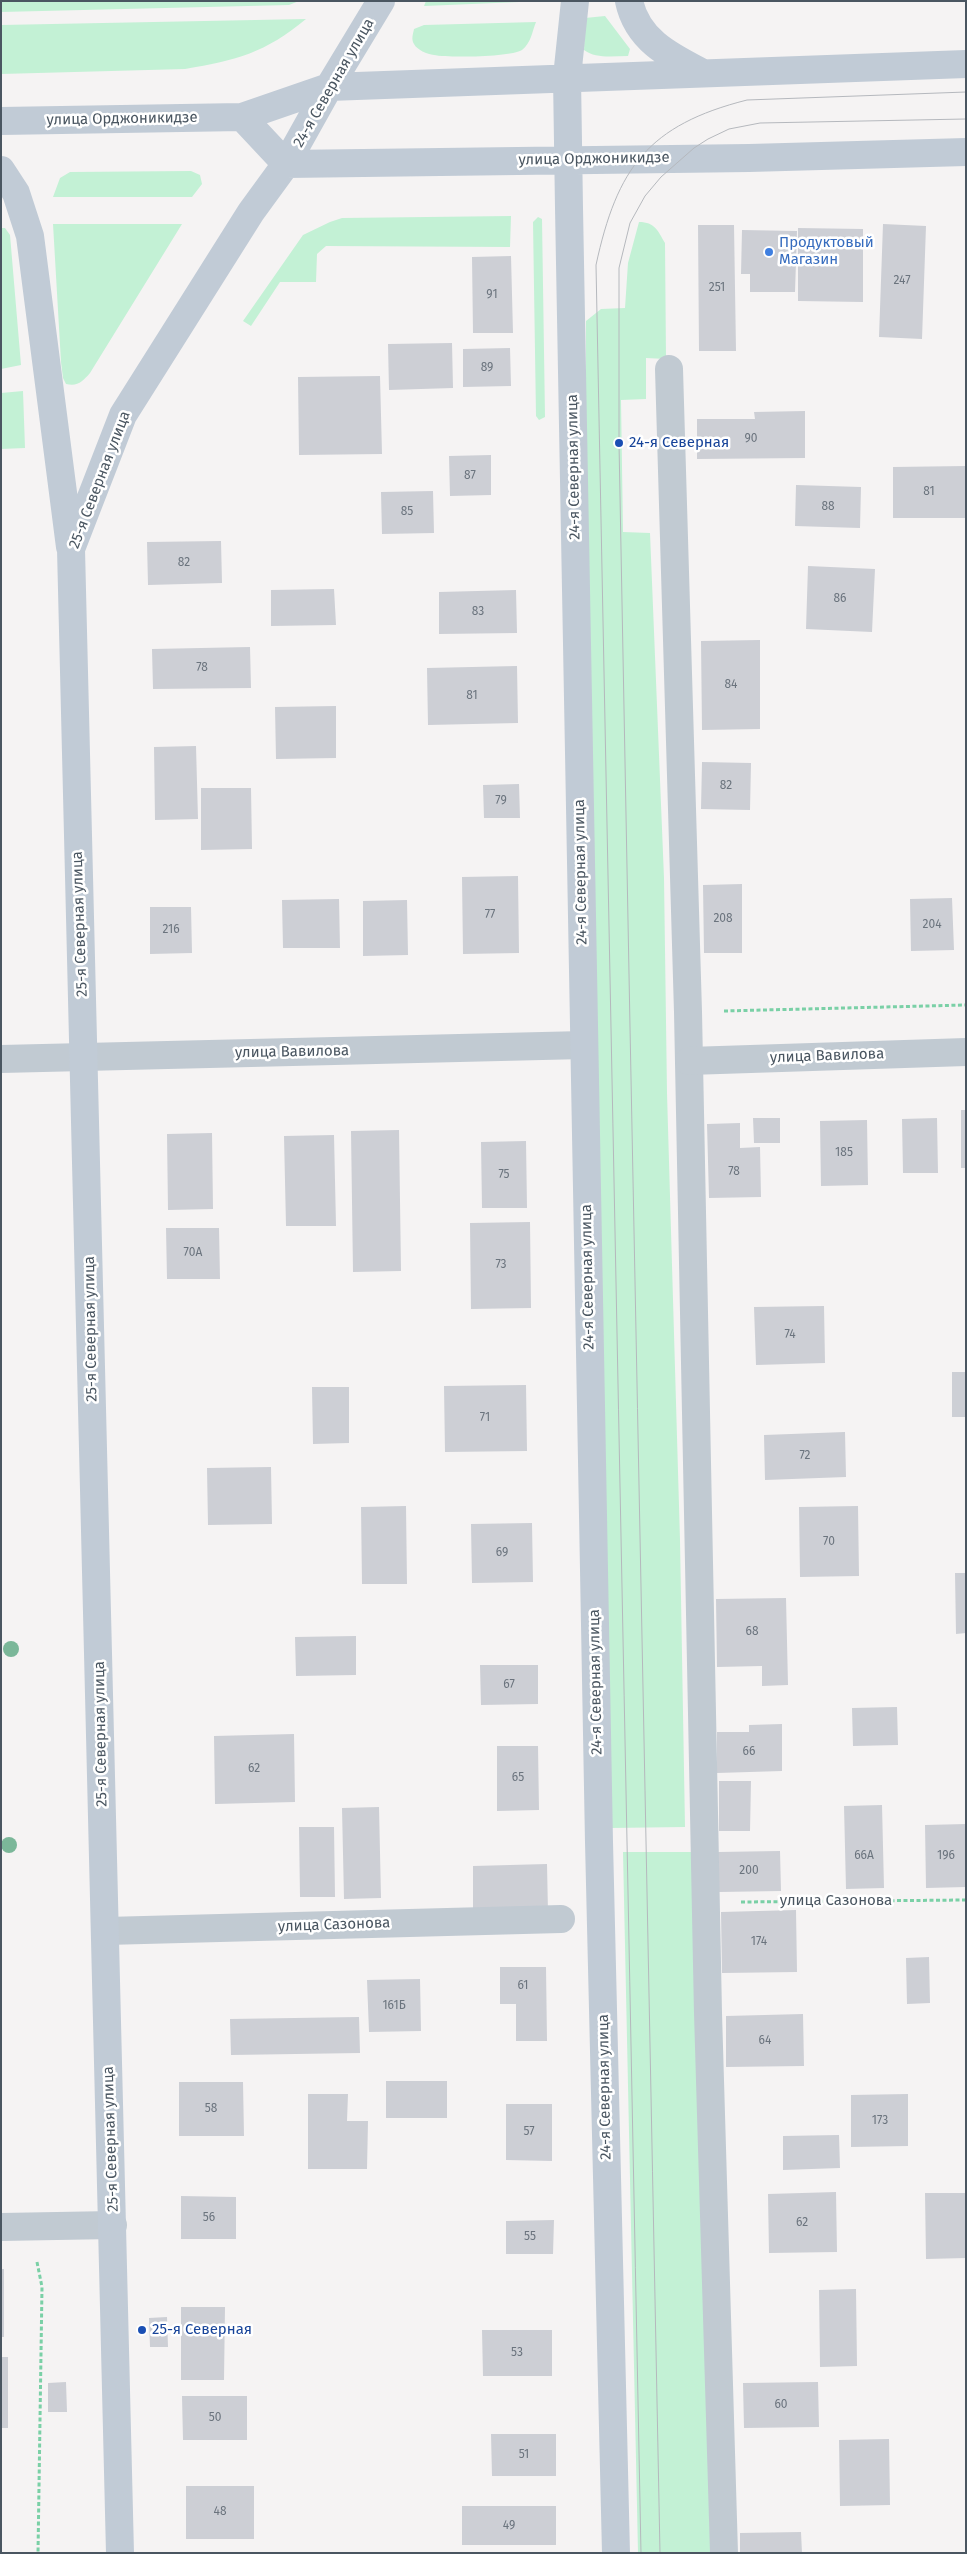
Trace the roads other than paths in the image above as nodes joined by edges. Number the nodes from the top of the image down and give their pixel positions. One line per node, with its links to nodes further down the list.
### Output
1 (381, 1): 7 (main road, 24-я Северная улица)
2 (575, 1): 6 (main road, 24-я Северная улица)
3 (629, 1): 5 (main road)
4 (966, 64): 5 (main road, улица Орджоникидзе)
5 (702, 73): 6 (main road, улица Орджоникидзе)
6 (567, 77): 7 (main road, улица Орджоникидзе); 11 (main road, 24-я Северная улица)
7 (329, 87): 8 (main road, улица Орджоникидзе); 12 (main road, 24-я Северная улица)
8 (242, 117): 9 (main road, улица Орджоникидзе); 12 (main road)
9 (1, 122)
10 (966, 152): 11 (main road, улица Орджоникидзе)
11 (570, 160): 12 (main road, улица Орджоникидзе); 16 (main road, 24-я Северная улица)
12 (286, 164): 15 (main road, 25-я Северная улица)
13 (1, 170): 15 (main road)
14 (669, 370): 20 (street)
15 (70, 548): 18 (main road, 25-я Северная улица)
16 (584, 1045): 18 (street, улица Вавилова); 26 (main road, 24-я Северная улица)
17 (966, 1052): 20 (street, улица Вавилова)
18 (84, 1057): 19 (street, улица Вавилова); 22 (main road, 25-я Северная улица)
19 (1, 1059)
20 (689, 1061): 27 (street)
21 (561, 1919): 22 (street, улица Сазонова)
22 (106, 1932): 23 (main road, 25-я Северная улица)
23 (114, 2225): 24 (street); 25 (main road, 25-я Северная улица)
24 (1, 2228)
25 (120, 2553)
26 (616, 2553)
27 (724, 2553)

